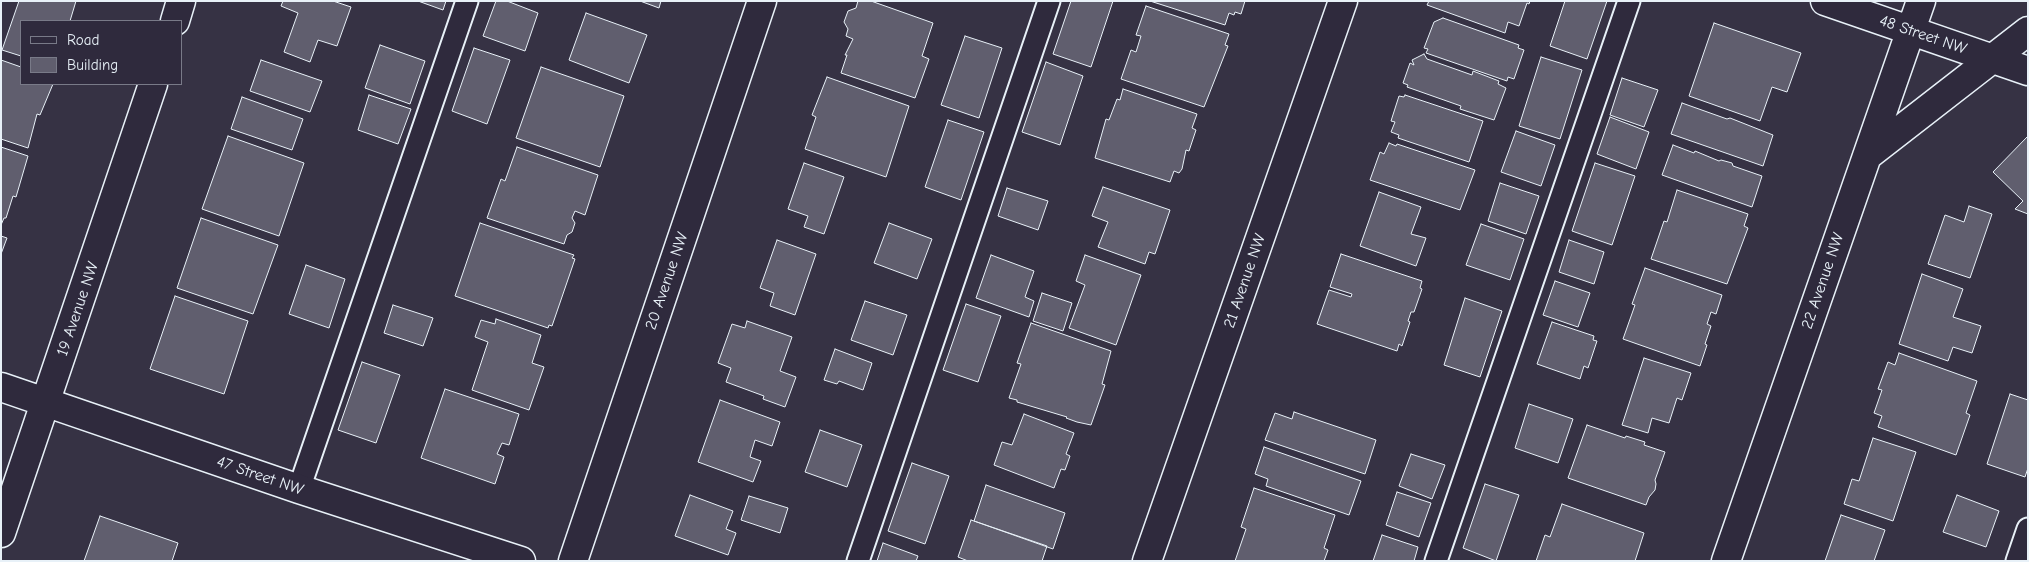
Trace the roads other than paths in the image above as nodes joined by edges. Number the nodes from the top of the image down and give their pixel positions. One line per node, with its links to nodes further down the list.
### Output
1 (181, 1): 9 (street)
2 (467, 1): 18 (lane)
3 (762, 1): 22 (street, 20 Avenue NW)
4 (1049, 1): 23 (lane)
5 (1343, 1): 24 (street, 21 Avenue NW)
6 (1629, 1): 25 (lane)
7 (1825, 1): 11 (street, 48 Street NW)
8 (1921, 1): 11 (street, 22 Avenue NW)
9 (174, 20)
10 (2028, 31): 12 (street, 48 Street NW)
11 (1911, 32): 12 (street, 48 Street NW); 15 (street, 22 Avenue NW)
12 (1992, 58): 13 (street, 48 Street NW); 15 (street, 48 Street NW)
13 (2028, 71)
14 (153, 85): 17 (street, 19 Avenue NW)
15 (1866, 156): 26 (street, 22 Avenue NW)
16 (1, 387): 17 (street, 47 Street NW)
17 (46, 402): 18 (street, 47 Street NW); 20 (street, 19 Avenue NW)
18 (299, 489): 21 (street, 47 Street NW)
19 (2028, 529): 27 (lane)
20 (1, 533)
21 (521, 561)
22 (573, 561)
23 (858, 561)
24 (1148, 561)
25 (1436, 561)
26 (1726, 561)
27 (2017, 561)

